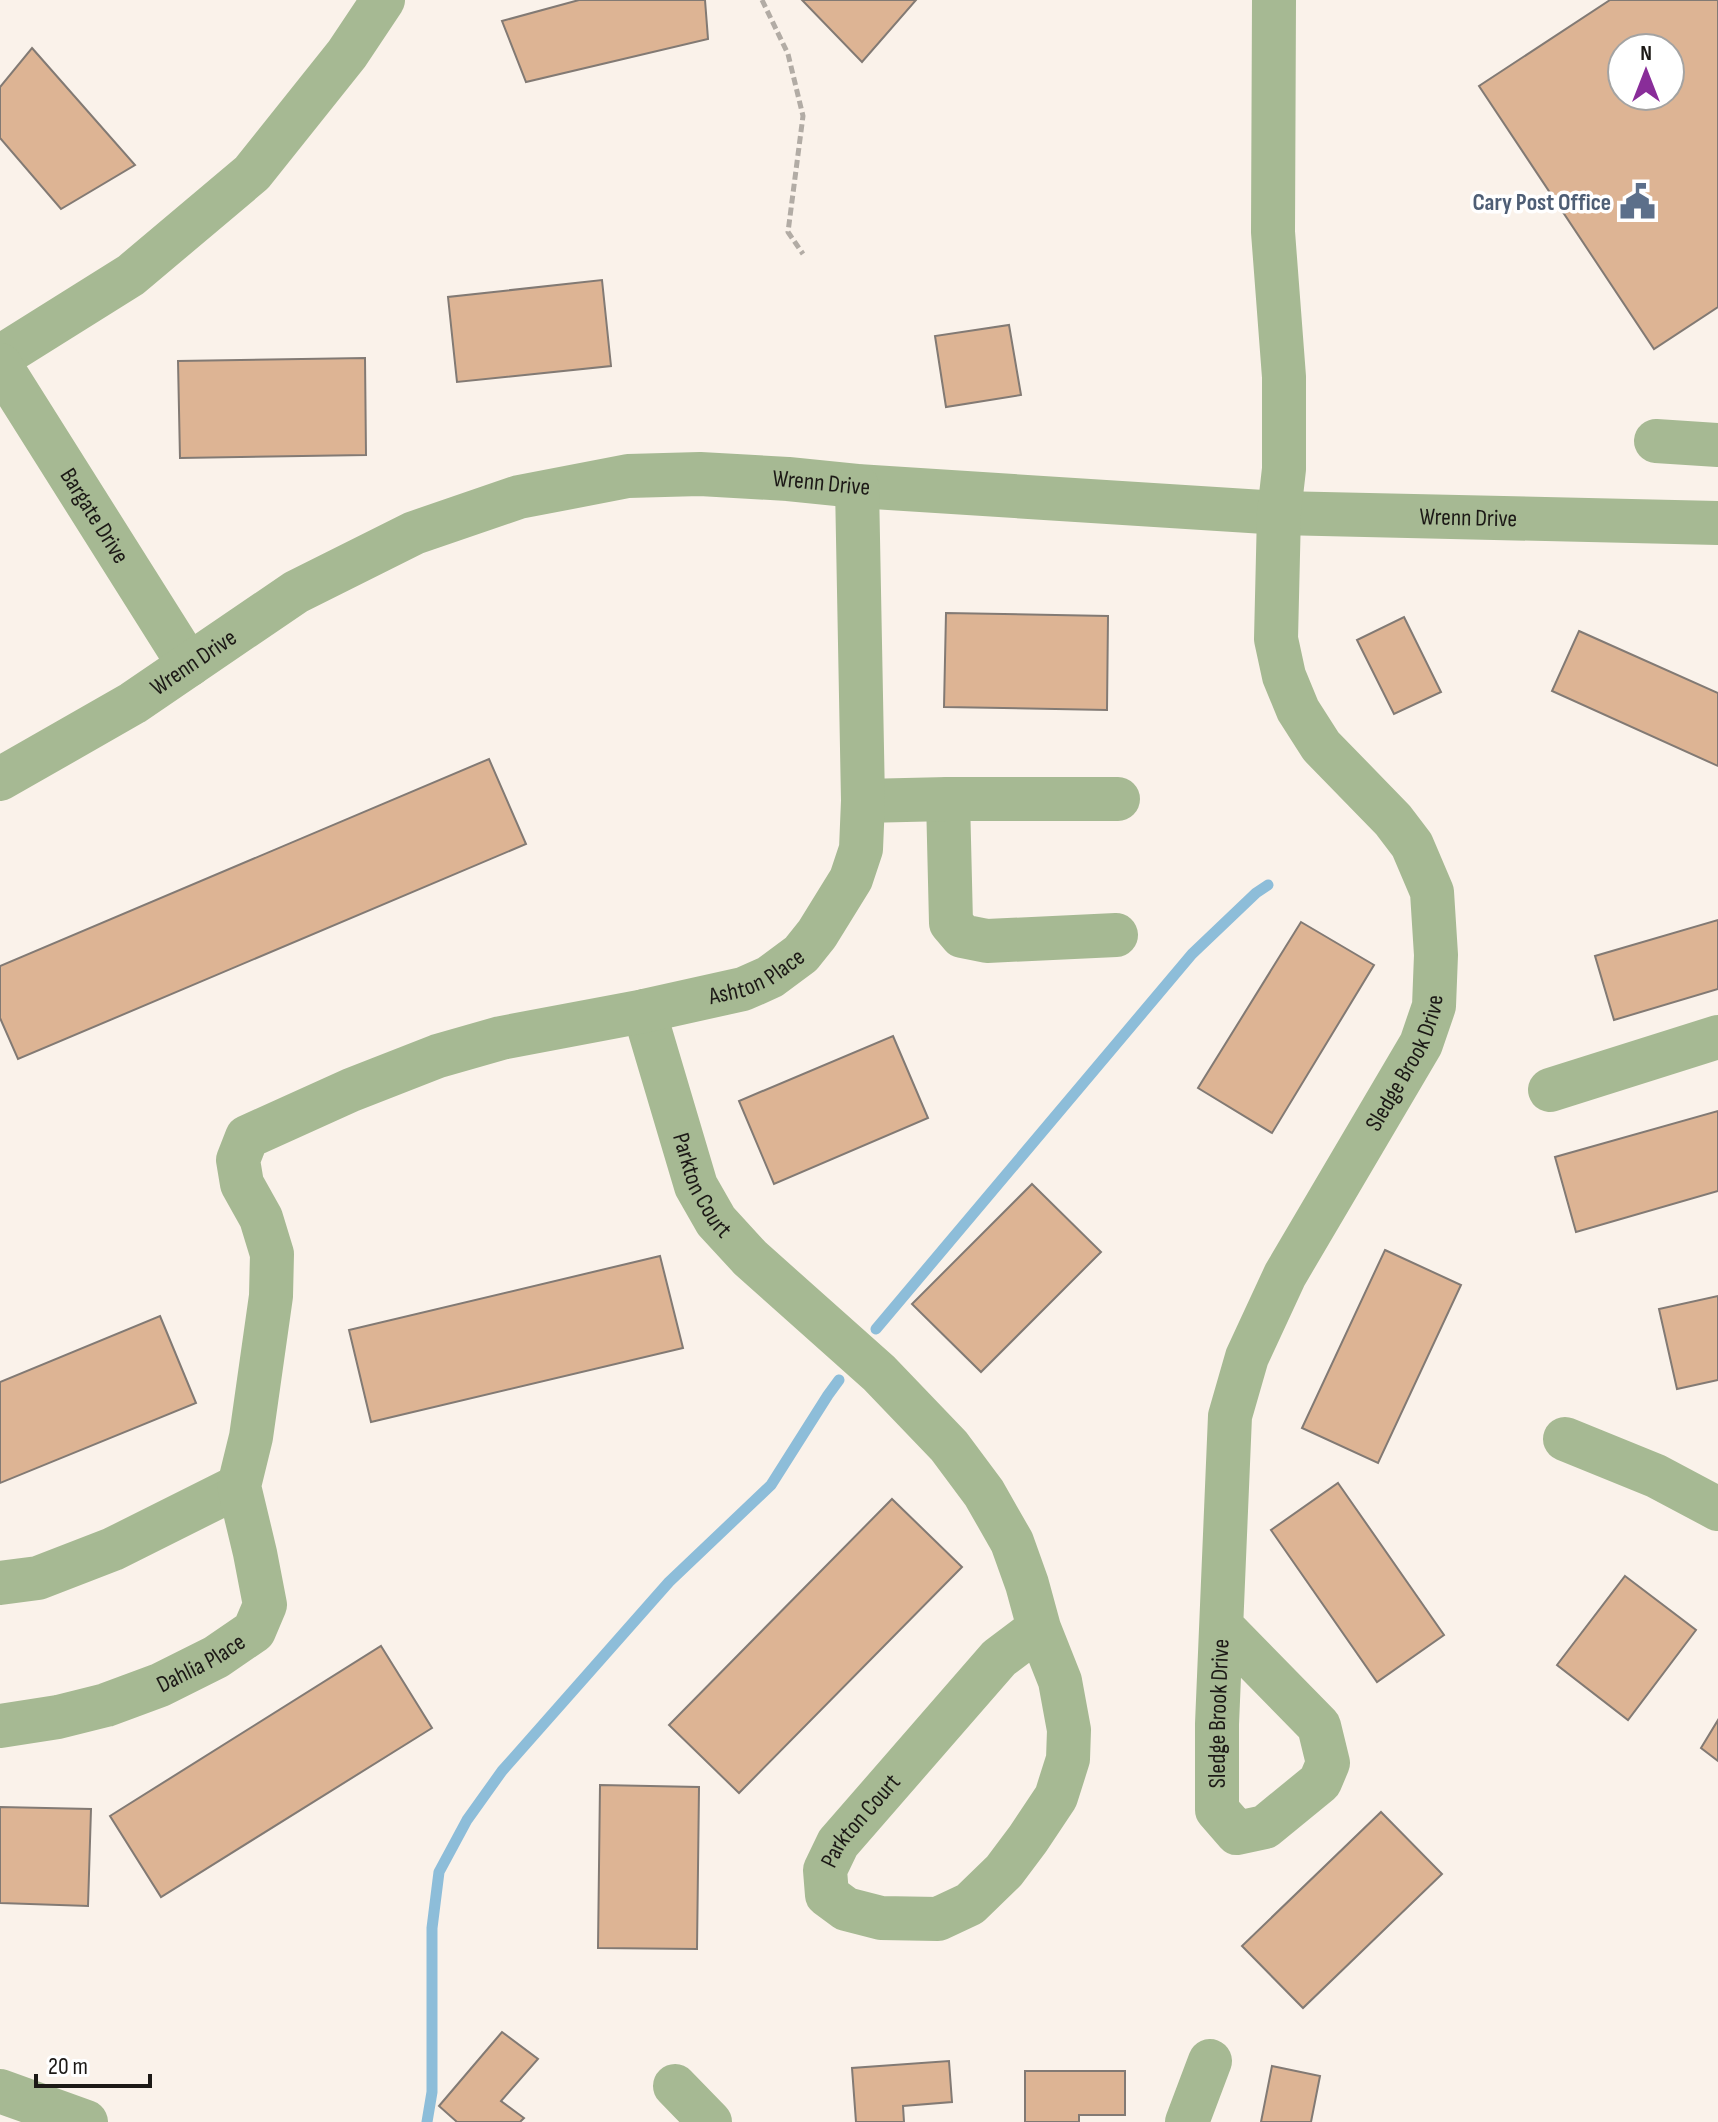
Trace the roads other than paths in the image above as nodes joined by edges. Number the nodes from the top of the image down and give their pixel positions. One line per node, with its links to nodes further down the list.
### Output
1 (383, 0): 3 (street)
2 (1274, 0): 8 (street, Sledge Brook Drive)
3 (0, 357)
4 (0, 365): 10 (street, Bargate Drive)
5 (1656, 441): 6 (street)
6 (1718, 445)
7 (857, 486): 8 (street, Wrenn Drive); 10 (street, Wrenn Drive); 14 (street, Ashton Place)
8 (1279, 513): 9 (street, Wrenn Drive); 24 (street, Sledge Brook Drive)
9 (1718, 523)
10 (189, 665): 11 (street, Wrenn Drive)
11 (0, 779)
12 (948, 799): 13 (street); 14 (street); 15 (street)
13 (1118, 799)
14 (863, 801): 16 (street, Ashton Place)
15 (1116, 935)
16 (644, 1011): 19 (street, Ashton Place); 25 (street, Parkton Court)
17 (1718, 1037): 18 (street)
18 (1550, 1090)
19 (247, 1137): 21 (street, Dahlia Place)
20 (1565, 1439): 22 (street)
21 (239, 1486): 23 (street); 26 (street, Dahlia Place)
22 (1718, 1509)
23 (0, 1583)
24 (1222, 1627)
25 (1039, 1628): 25 (street, Parkton Court)
26 (0, 1726)
27 (1210, 2061): 32 (street)
28 (675, 2086): 31 (street)
29 (5, 2102): 30 (street)
30 (86, 2122)
31 (710, 2122)
32 (1187, 2122)

